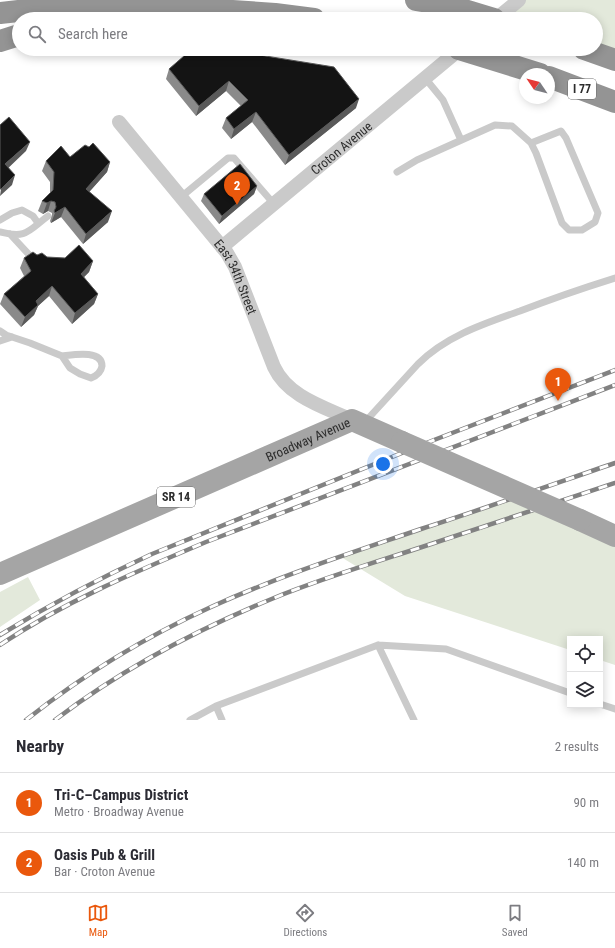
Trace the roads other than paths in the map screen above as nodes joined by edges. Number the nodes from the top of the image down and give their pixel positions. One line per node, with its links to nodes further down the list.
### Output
1 (416, 0): 3 (highway)
2 (519, 0): 8 (street)
3 (450, 5): 7 (highway)
4 (221, 10): 5 (highway); 6 (highway); 9 (highway)
5 (197, 12)
6 (248, 12)
7 (472, 12)
8 (504, 12)
9 (0, 13)
10 (12, 37): 11 (highway)
11 (0, 41)
12 (452, 56): 17 (street, Croton Avenue)
13 (482, 56): 16 (highway, bridge)
14 (603, 56): 15 (highway)
15 (615, 60)
16 (521, 68)
17 (425, 78): 21 (lane); 25 (street, Croton Avenue)
18 (555, 79): 19 (highway, I 77)
19 (615, 102)
20 (119, 122): 24 (street, East 34th Street)
21 (461, 140): 22 (lane); 23 (lane)
22 (531, 143): 22 (lane)
23 (397, 172)
24 (181, 197): 25 (lane); 31 (street, East 34th Street)
25 (274, 204): 31 (street, Croton Avenue)
26 (48, 216): 28 (lane)
27 (0, 220): 28 (lane)
28 (38, 223): 30 (lane)
29 (0, 232): 30 (lane)
30 (10, 234): 32 (lane)
31 (222, 247): 38 (street, East 34th Street)
32 (34, 260)
33 (615, 278): 38 (lane)
34 (0, 331): 35 (lane)
35 (12, 337): 36 (lane); 37 (lane)
36 (0, 341)
37 (62, 356): 37 (lane)
38 (357, 422): 39 (main road, Broadway Avenue, bridge); 40 (main road, Broadway Avenue / SR 14)
39 (615, 536)
40 (0, 574)
41 (378, 645): 42 (lane); 44 (lane); 48 (lane)
42 (567, 692)
43 (603, 705): 45 (lane)
44 (216, 706): 46 (lane); 47 (lane)
45 (615, 709)
46 (190, 720)
47 (222, 720)
48 (414, 720)

